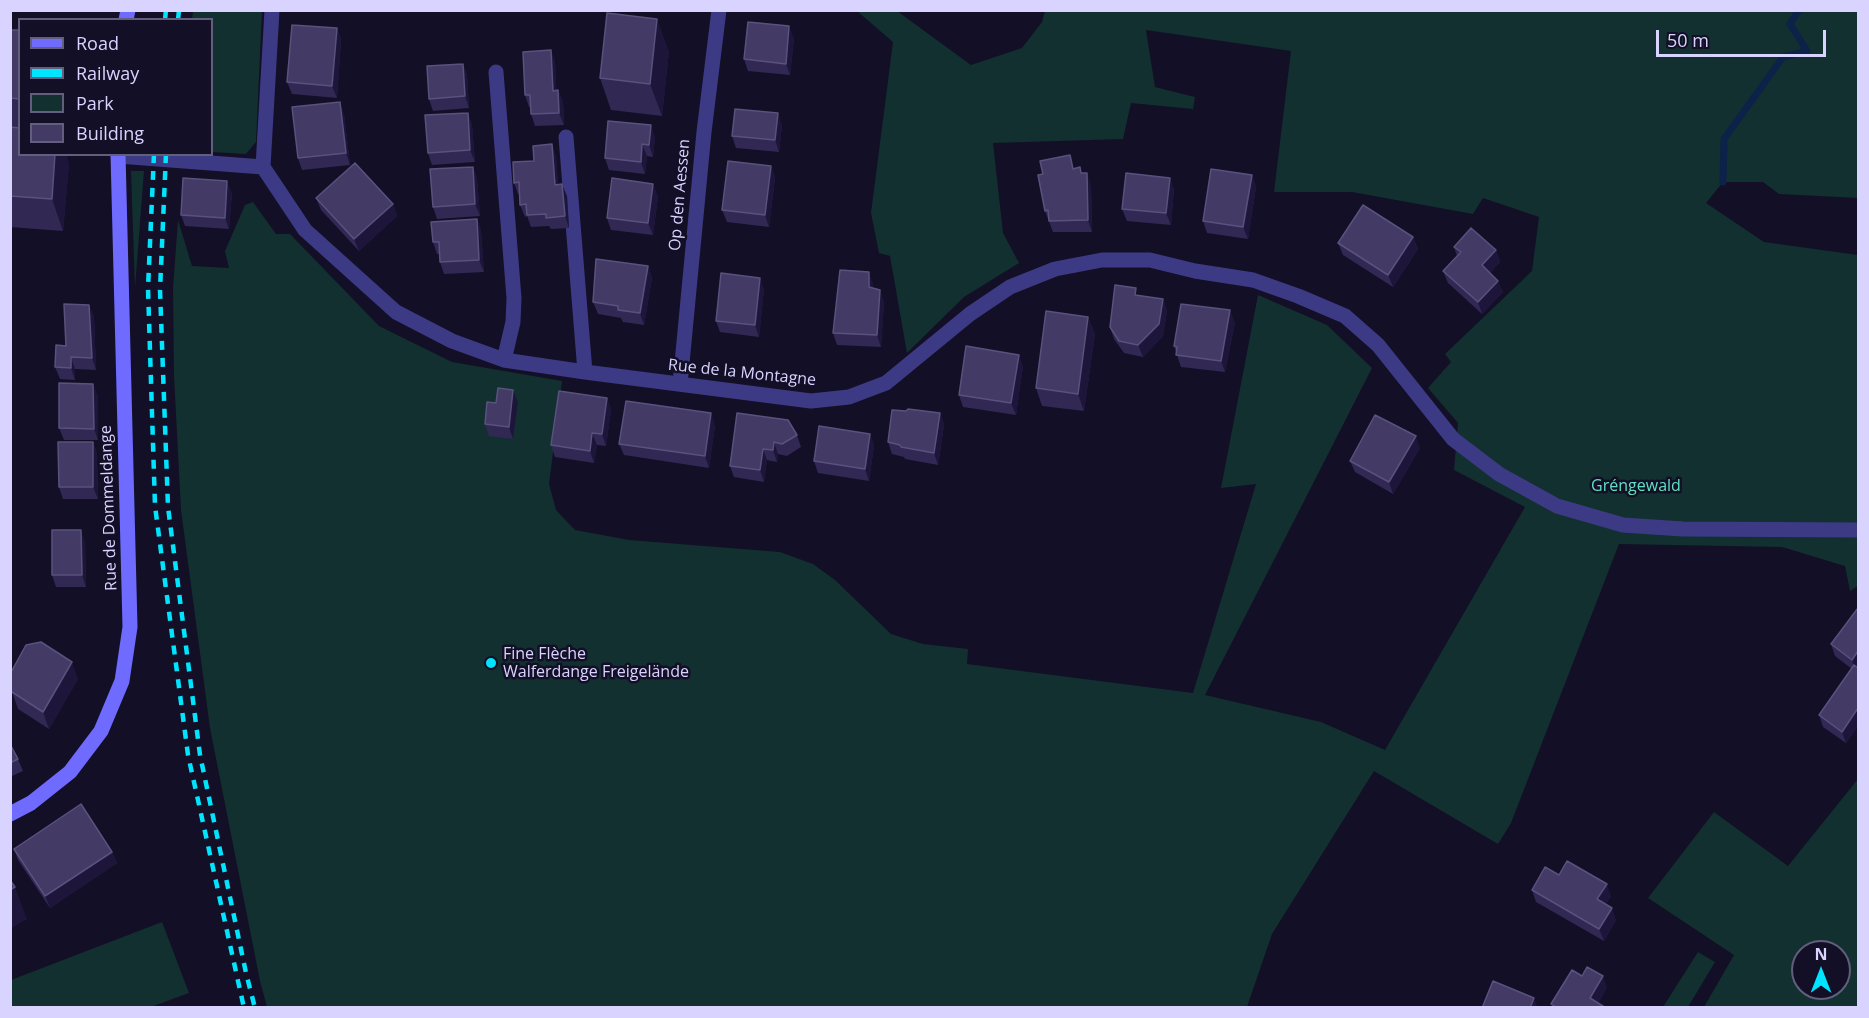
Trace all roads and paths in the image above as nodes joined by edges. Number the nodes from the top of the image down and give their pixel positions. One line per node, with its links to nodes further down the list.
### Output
1 (272, 10): 7 (street)
2 (719, 10): 10 (street, Op den Aessen)
3 (496, 72): 8 (street)
4 (566, 137): 9 (street)
5 (118, 156): 12 (main road, Rue de Dommeldange)
6 (130, 156): 7 (street)
7 (263, 167): 8 (street, Rue de la Montagne)
8 (504, 360): 9 (street, Rue de la Montagne)
9 (585, 372): 10 (street, Rue de la Montagne)
10 (680, 384): 11 (street, Rue de la Montagne)
11 (1858, 530)
12 (10, 814)

